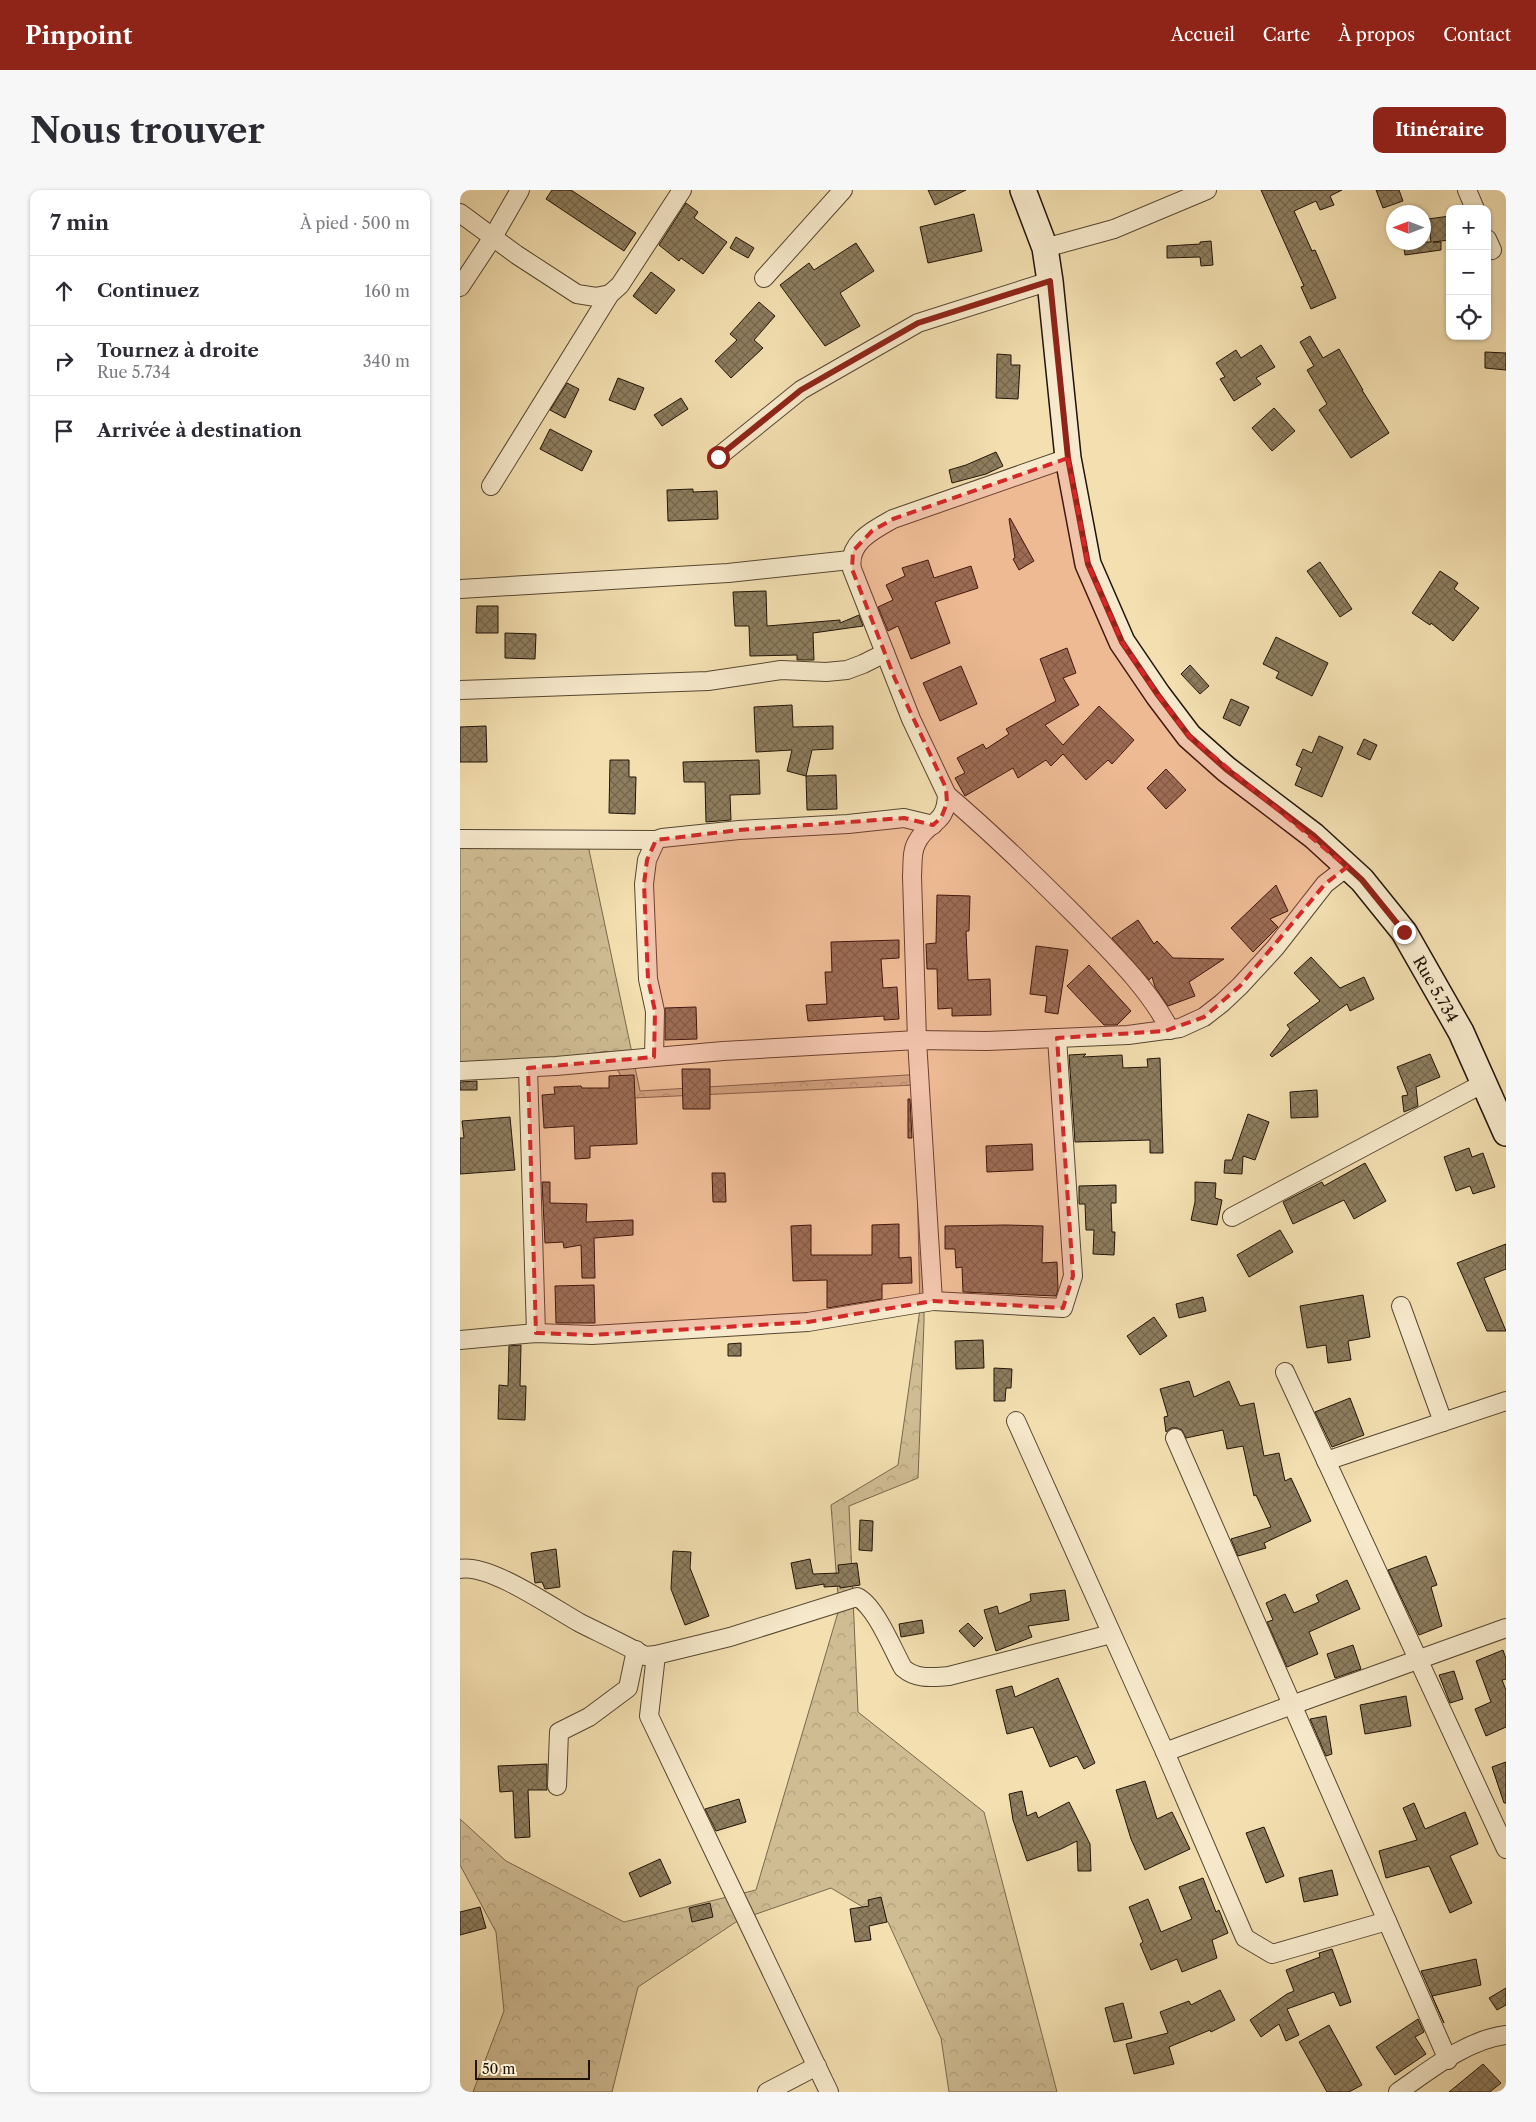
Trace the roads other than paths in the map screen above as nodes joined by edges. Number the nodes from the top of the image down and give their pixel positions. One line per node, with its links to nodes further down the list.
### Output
1 (520, 190): 9 (street)
2 (682, 190): 14 (street)
3 (843, 190): 11 (street)
4 (1023, 190): 10 (street, Rue 5.734)
5 (1207, 190): 10 (street)
6 (1467, 190): 7 (street)
7 (1473, 205)
8 (460, 213): 9 (street)
9 (493, 237): 13 (street); 14 (street)
10 (1045, 248): 12 (street, Rue 5.734)
11 (764, 278)
12 (1050, 281): 15 (street); 16 (street, Rue 5.734)
13 (460, 287)
14 (610, 294): 17 (street)
15 (718, 457)
16 (1068, 458): 18 (street); 26 (street, Rue 5.734)
17 (491, 486)
18 (850, 560): 19 (street); 20 (street)
19 (460, 589)
20 (885, 653): 21 (street); 22 (street)
21 (460, 690)
22 (947, 795): 23 (street); 27 (street)
23 (933, 825): 25 (street); 29 (street)
24 (460, 839): 25 (street)
25 (656, 840): 30 (street)
26 (1347, 867): 27 (street); 33 (street, Rue 5.734)
27 (1170, 1030): 28 (street)
28 (1057, 1038): 29 (street); 36 (street)
29 (917, 1040): 30 (street); 36 (street)
30 (654, 1057): 31 (street)
31 (528, 1068): 32 (street); 38 (street)
32 (460, 1071)
33 (1484, 1083): 34 (street, Rue 5.734); 35 (street)
34 (1506, 1133)
35 (1232, 1217)
36 (933, 1301): 38 (street)
37 (1401, 1306): 43 (street)
38 (536, 1333): 39 (street)
39 (460, 1340)
40 (1285, 1372): 45 (street)
41 (1506, 1401): 43 (street)
42 (1016, 1421): 48 (street)
43 (1443, 1422): 45 (street)
44 (1175, 1438): 52 (street)
45 (1326, 1461): 51 (street)
46 (460, 1569): 49 (street)
47 (1506, 1628): 51 (street)
48 (1111, 1634): 50 (street); 53 (street)
49 (636, 1650): 50 (street); 54 (street)
50 (656, 1655): 59 (street)
51 (1418, 1659): 52 (street); 55 (street)
52 (1292, 1704): 53 (street); 56 (street)
53 (1165, 1752): 56 (street)
54 (557, 1786)
55 (1506, 1849)
56 (1387, 1921): 58 (street)
57 (1506, 2035): 58 (street)
58 (1448, 2060): 62 (street)
59 (817, 2066): 60 (street); 61 (street)
60 (767, 2092)
61 (829, 2092)
62 (1398, 2092)

